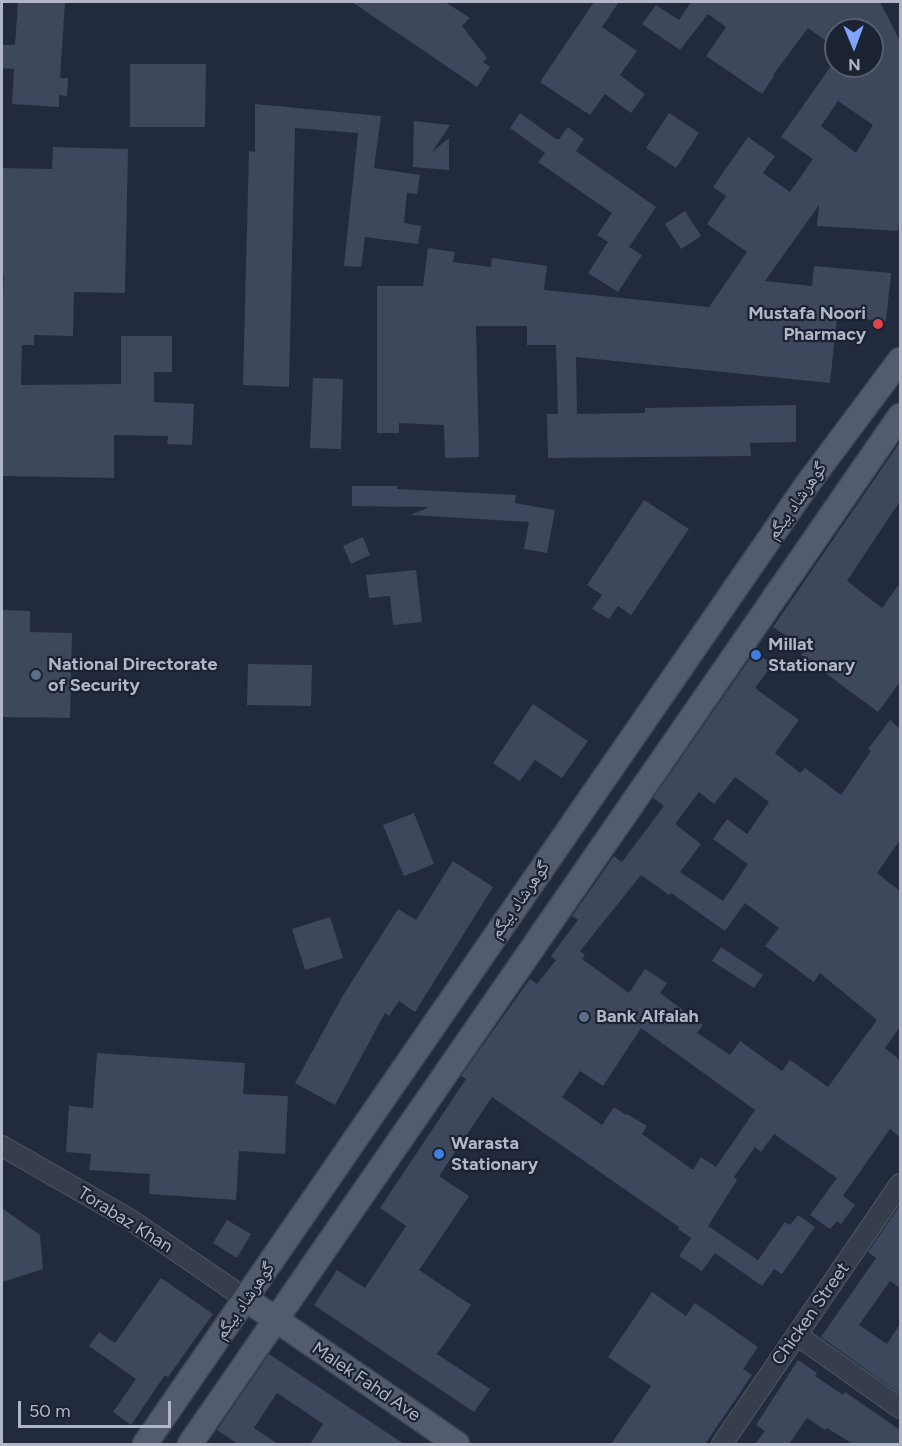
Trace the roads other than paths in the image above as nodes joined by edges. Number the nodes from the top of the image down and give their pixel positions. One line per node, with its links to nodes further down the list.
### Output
1 (900, 360): 5 (main road, گوهرشاد بیگم)
2 (900, 416): 6 (main road, گوهرشاد بیگم)
3 (2, 1146): 5 (street, Torabaz Khan)
4 (900, 1184): 7 (street, Chicken Street)
5 (246, 1299): 6 (main road, Malek Fahd Ave); 9 (main road, گوهرشاد بیگم)
6 (275, 1320): 10 (main road, گوهرشاد بیگم); 11 (main road, Malek Fahd Ave)
7 (796, 1335): 8 (street); 12 (street, Chicken Street)
8 (900, 1408)
9 (145, 1444)
10 (190, 1444)
11 (458, 1444)
12 (722, 1444)

